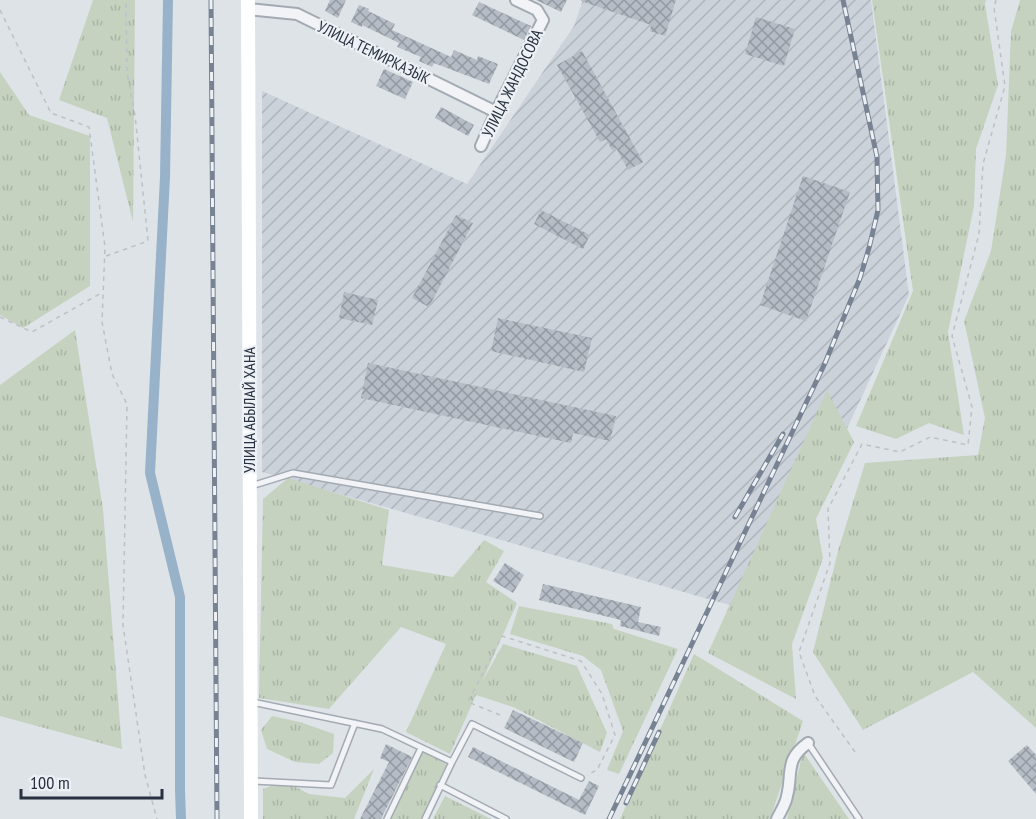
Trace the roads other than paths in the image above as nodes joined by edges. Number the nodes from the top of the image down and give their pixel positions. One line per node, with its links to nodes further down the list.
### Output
1 (516, 0): 3 (street, УЛИЦА ЖАНДОСОВА)
2 (248, 5): 3 (street, УЛИЦА ТЕМИРКАЗЫК); 5 (main road, УЛИЦА АБЫЛАЙ ХАНА)
3 (496, 112): 4 (street, УЛИЦА ЖАНДОСОВА)
4 (482, 146)
5 (250, 487): 6 (lane); 7 (main road, УЛИЦА АБЫЛАЙ ХАНА)
6 (540, 516)
7 (251, 701): 8 (lane); 13 (main road, УЛИЦА АБЫЛАЙ ХАНА)
8 (355, 723): 10 (lane); 13 (lane)
9 (808, 743): 19 (street); 20 (lane)
10 (421, 748): 11 (lane); 16 (lane)
11 (452, 762): 12 (lane); 14 (lane)
12 (581, 778)
13 (251, 780): 15 (main road, УЛИЦА АБЫЛАЙ ХАНА)
14 (441, 785): 17 (lane); 18 (lane)
15 (251, 819)
16 (387, 819)
17 (424, 819)
18 (506, 819)
19 (777, 819)
20 (859, 819)

